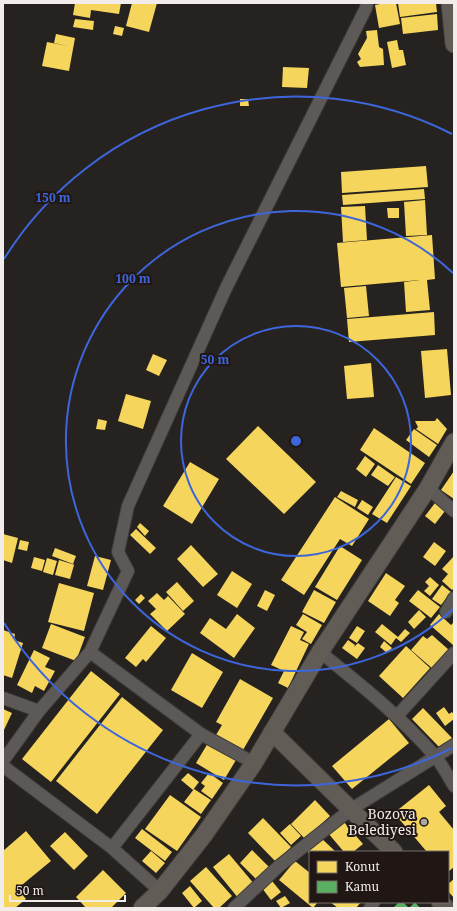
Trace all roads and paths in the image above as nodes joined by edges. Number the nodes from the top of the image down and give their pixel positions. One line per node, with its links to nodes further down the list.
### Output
1 (367, 3): 9 (street)
2 (452, 12): 3 (street)
3 (454, 44)
4 (454, 442): 5 (street)
5 (428, 488): 6 (street); 10 (street)
6 (454, 511)
7 (454, 598): 8 (street)
8 (446, 612)
9 (90, 652): 13 (street); 16 (street)
10 (320, 652): 14 (street); 15 (street)
11 (454, 653): 14 (street)
12 (3, 698): 13 (street)
13 (39, 711): 19 (street)
14 (397, 716): 18 (street)
15 (272, 732): 20 (street); 23 (street)
16 (201, 734): 20 (street); 24 (street)
17 (454, 745): 18 (street)
18 (435, 756): 22 (street); 23 (street)
19 (3, 761)
20 (254, 763): 26 (street)
21 (3, 766): 24 (street)
22 (454, 786)
23 (350, 810): 25 (street); 28 (street)
24 (112, 848): 26 (street)
25 (393, 851)
26 (160, 891): 27 (street)
27 (142, 908)
28 (234, 908)

